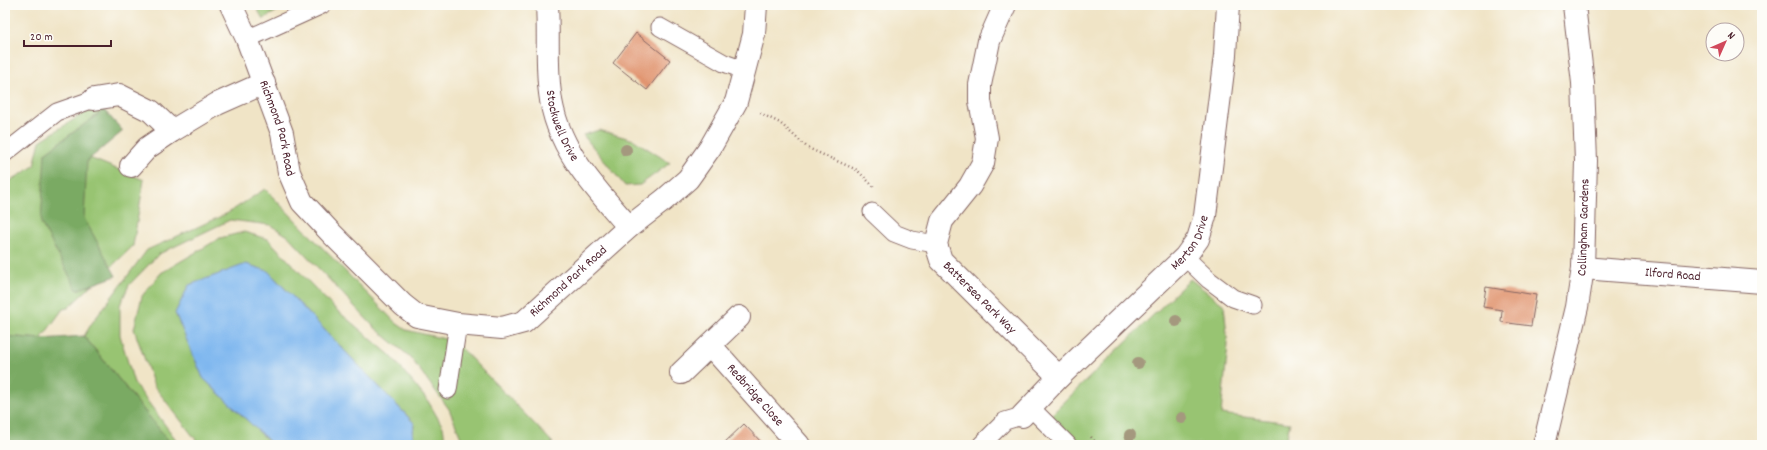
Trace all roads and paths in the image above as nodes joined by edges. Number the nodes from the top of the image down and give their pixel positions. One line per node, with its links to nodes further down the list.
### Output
1 (231, 5): 9 (street, Richmond Park Road)
2 (322, 5): 9 (lane)
3 (547, 5): 19 (street, Stockwell Drive)
4 (756, 5): 10 (street, Richmond Park Road)
5 (1005, 5): 20 (street)
6 (1228, 5): 21 (street, Merton Drive)
7 (1574, 5): 22 (street, Collingham Gardens)
8 (660, 27): 10 (lane)
9 (247, 39): 11 (street, Richmond Park Road)
10 (744, 70): 13 (street, Richmond Park Road)
11 (264, 83): 14 (street); 26 (street, Richmond Park Road)
12 (94, 99): 14 (street); 15 (lane)
13 (736, 102): 17 (path); 19 (street, Richmond Park Road)
14 (172, 131): 16 (street)
15 (5, 152)
16 (131, 166)
17 (879, 192)
18 (872, 212): 20 (lane)
19 (630, 227): 26 (street, Richmond Park Road)
20 (936, 244): 29 (street, Battersea Park Way)
21 (1185, 257): 24 (lane); 29 (street, Merton Drive)
22 (1583, 268): 23 (street, Ilford Road); 35 (street, Collingham Gardens)
23 (1762, 282)
24 (1253, 304)
25 (739, 317): 27 (street)
26 (458, 324): 30 (lane)
27 (710, 346): 28 (street); 32 (street, Redbridge Close)
28 (681, 373)
29 (1059, 377): 31 (street, Merton Drive)
30 (448, 390)
31 (1026, 411): 33 (lane); 34 (lane)
32 (799, 445)
33 (981, 445)
34 (1068, 445)
35 (1544, 445)

